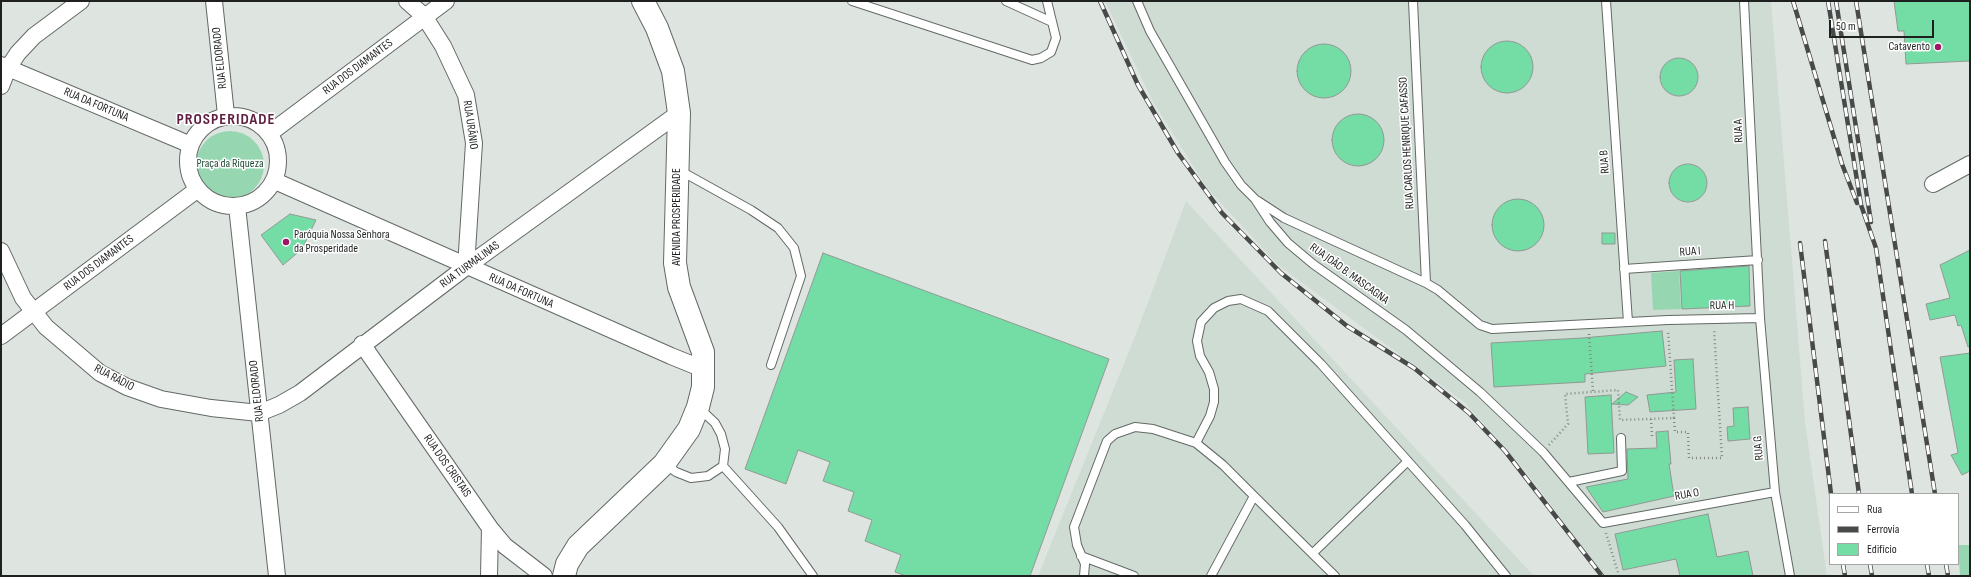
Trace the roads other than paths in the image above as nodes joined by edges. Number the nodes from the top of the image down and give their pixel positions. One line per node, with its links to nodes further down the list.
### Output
1 (81, 1): 15 (street)
2 (214, 1): 18 (street, RUA ELDORADO)
3 (407, 1): 13 (street, RUA URÂNIO)
4 (446, 1): 13 (street, RUA DOS DIAMANTES)
5 (643, 1): 17 (main road, AVENIDA PROSPERIDADE)
6 (852, 1): 14 (lane)
7 (1006, 1): 14 (lane)
8 (1047, 1): 14 (lane)
9 (1137, 1): 26 (lane, RUA JOÃO B. MASCAGNA)
10 (1413, 1): 32 (lane, RUA CARLOS HENRIQUE CAFASSO)
11 (1606, 1): 31 (lane, RUA B)
12 (1744, 1): 29 (lane, RUA A)
13 (424, 16): 19 (street, RUA DOS DIAMANTES); 30 (street, RUA URÂNIO)
14 (1052, 22)
15 (4, 67): 16 (street); 20 (street, RUA DA FORTUNA)
16 (1, 86)
17 (679, 114): 22 (main road, AVENIDA PROSPERIDADE); 30 (street, RUA TURMALINAS)
18 (226, 116): 19 (street); 20 (street)
19 (270, 133): 23 (street)
20 (191, 145): 25 (street)
21 (1970, 164): 24 (street)
22 (677, 168): 38 (lane); 39 (main road, AVENIDA PROSPERIDADE)
23 (275, 181): 27 (street); 30 (street, RUA DA FORTUNA)
24 (1933, 184)
25 (198, 189): 27 (street); 33 (street, RUA DOS DIAMANTES)
26 (1255, 199): 32 (lane, RUA H); 47 (lane, RUA JOÃO B. MASCAGNA)
27 (237, 206): 41 (street, RUA ELDORADO)
28 (1, 251): 33 (street, RUA RÁDIO)
29 (1758, 260): 31 (lane, RUA I); 34 (lane)
30 (466, 266): 37 (street, RUA TURMALINAS); 39 (street, RUA DA FORTUNA)
31 (1624, 269): 35 (lane, RUA B)
32 (1426, 283): 35 (lane, RUA H)
33 (34, 312): 36 (street, RUA DOS DIAMANTES); 41 (street, RUA RÁDIO)
34 (1760, 318): 35 (lane, RUA H); 48 (lane, RUA G)
35 (1628, 322)
36 (1, 336)
37 (362, 344): 41 (street, RUA TURMALINAS); 51 (street, RUA DOS CRISTAIS)
38 (771, 365)
39 (703, 369): 40 (main road, AVENIDA PROSPERIDADE)
40 (698, 407): 45 (main road, AVENIDA PROSPERIDADE); 46 (lane)
41 (259, 413): 54 (street, RUA ELDORADO)
42 (1621, 438): 47 (lane)
43 (1196, 443): 44 (lane); 49 (lane); 53 (lane)
44 (1408, 461): 52 (lane); 63 (lane)
45 (664, 464): 46 (lane); 57 (main road, AVENIDA PROSPERIDADE)
46 (723, 466): 58 (lane)
47 (1568, 482): 50 (lane, RUA JOÃO B. MASCAGNA)
48 (1775, 492): 50 (lane, RUA O); 64 (lane, RUA G)
49 (1254, 496): 52 (lane); 61 (lane)
50 (1603, 523)
51 (490, 528): 55 (street); 56 (street, RUA DOS CRISTAIS)
52 (1313, 553): 62 (lane)
53 (1081, 556): 59 (lane); 60 (lane)
54 (277, 576)
55 (489, 576)
56 (544, 576)
57 (564, 576)
58 (813, 576)
59 (1084, 576)
60 (1134, 576)
61 (1211, 576)
62 (1335, 576)
63 (1506, 576)
64 (1790, 576)

